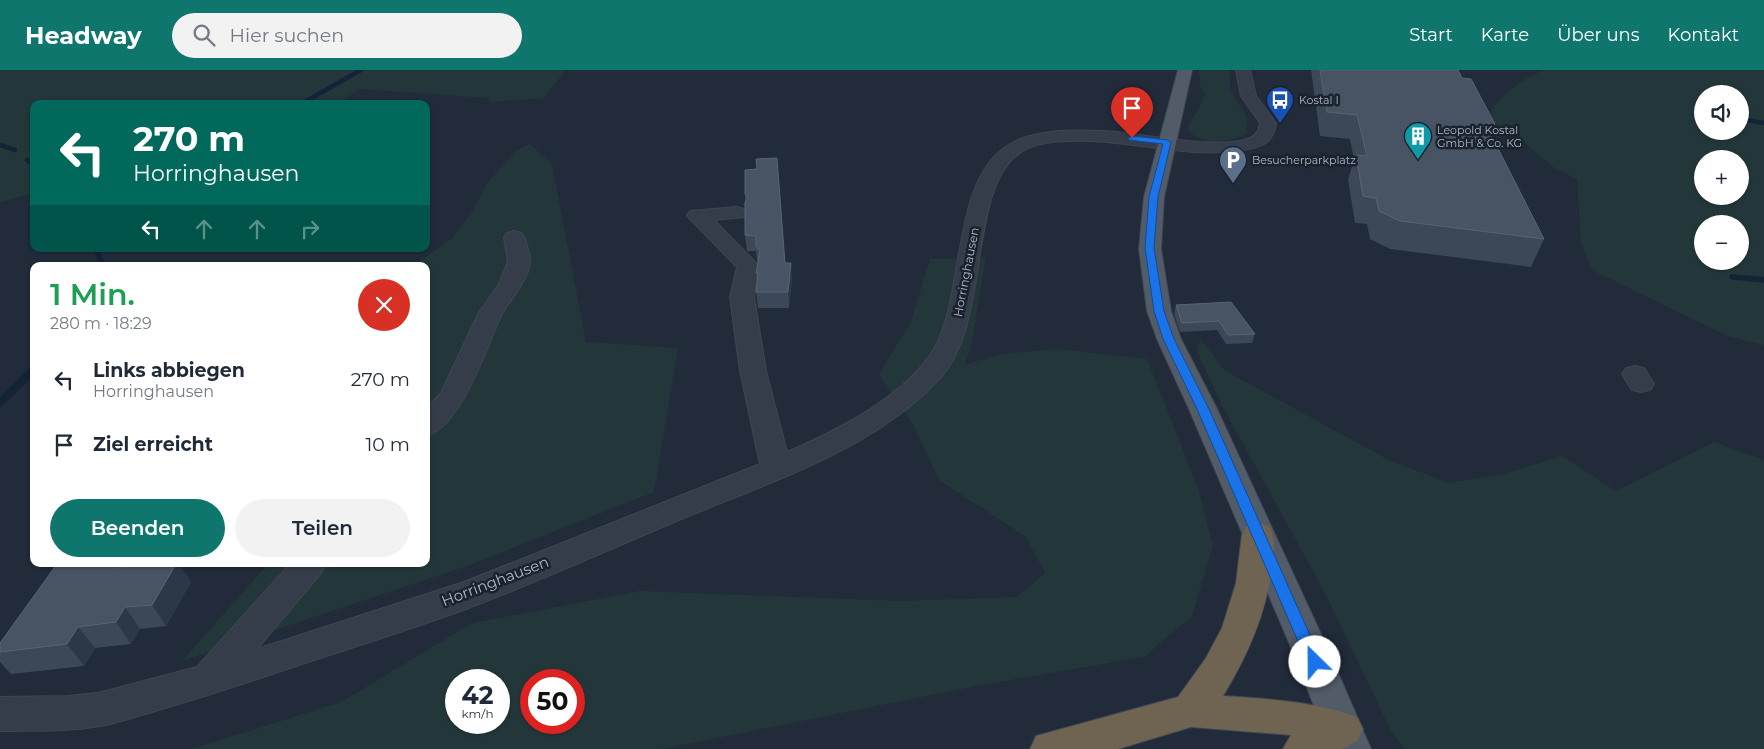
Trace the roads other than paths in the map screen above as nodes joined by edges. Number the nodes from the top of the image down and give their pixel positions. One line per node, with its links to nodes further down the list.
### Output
1 (1185, 70): 3 (main road)
2 (1243, 70): 4 (street)
3 (1167, 142): 4 (street, Horringhausen); 5 (main road); 9 (street, Horringhausen)
4 (1212, 147): 5 (street)
5 (1160, 171): 10 (main road)
6 (737, 212): 9 (street)
7 (514, 237): 8 (street)
8 (430, 423)
9 (776, 468): 12 (street, Horringhausen)
10 (1258, 534): 13 (highway); 15 (main road)
11 (306, 567): 12 (street)
12 (208, 681): 14 (street, Horringhausen)
13 (1191, 710): 15 (highway); 16 (highway)
14 (0, 714)
15 (1347, 739): 18 (highway)
16 (1062, 747): 17 (highway)
17 (1127, 749)
18 (1304, 749)

